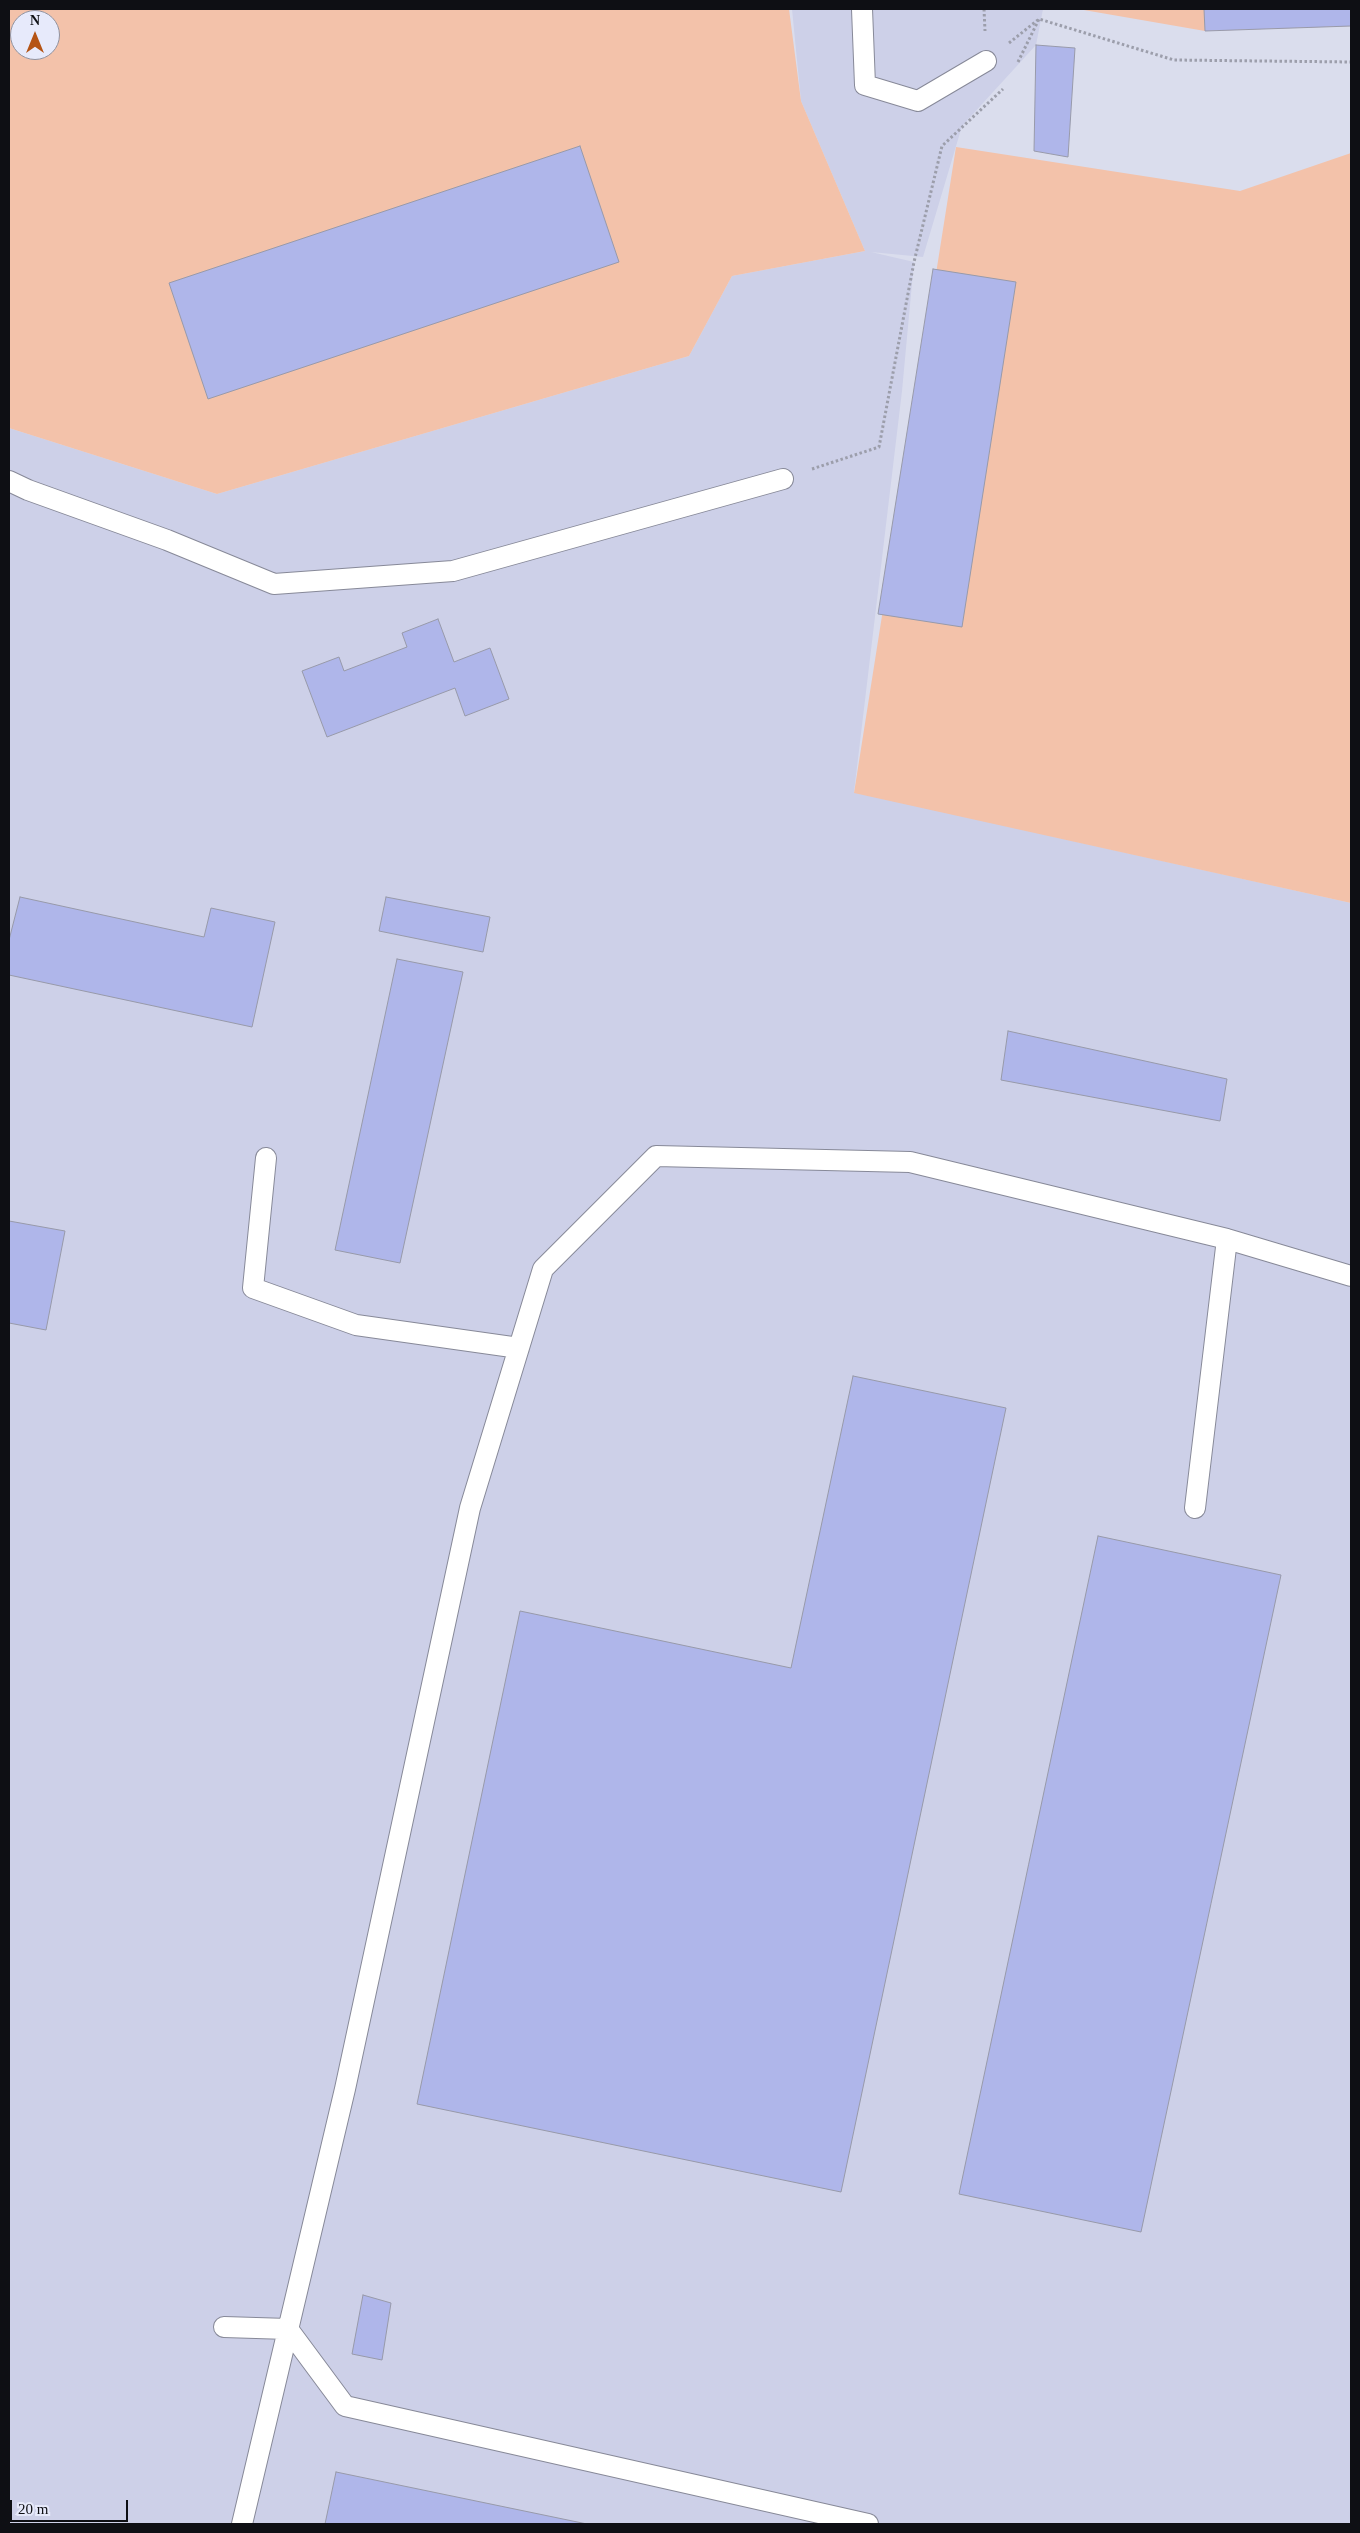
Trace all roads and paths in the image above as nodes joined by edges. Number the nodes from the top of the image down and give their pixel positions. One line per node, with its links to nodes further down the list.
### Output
1 (862, 9): 4 (lane)
2 (984, 9): 4 (path)
3 (1039, 19): 4 (path); 5 (path); 6 (path)
4 (986, 61)
5 (1351, 62)
6 (1014, 70)
7 (1006, 86): 8 (path)
8 (783, 479): 9 (lane)
9 (9, 481)
10 (266, 1158): 13 (lane)
11 (1227, 1239): 12 (lane); 13 (lane); 14 (lane)
12 (1351, 1276)
13 (519, 1348): 16 (lane)
14 (1195, 1508)
15 (224, 2327): 16 (lane)
16 (288, 2329): 17 (lane); 18 (lane)
17 (242, 2524)
18 (868, 2524)

